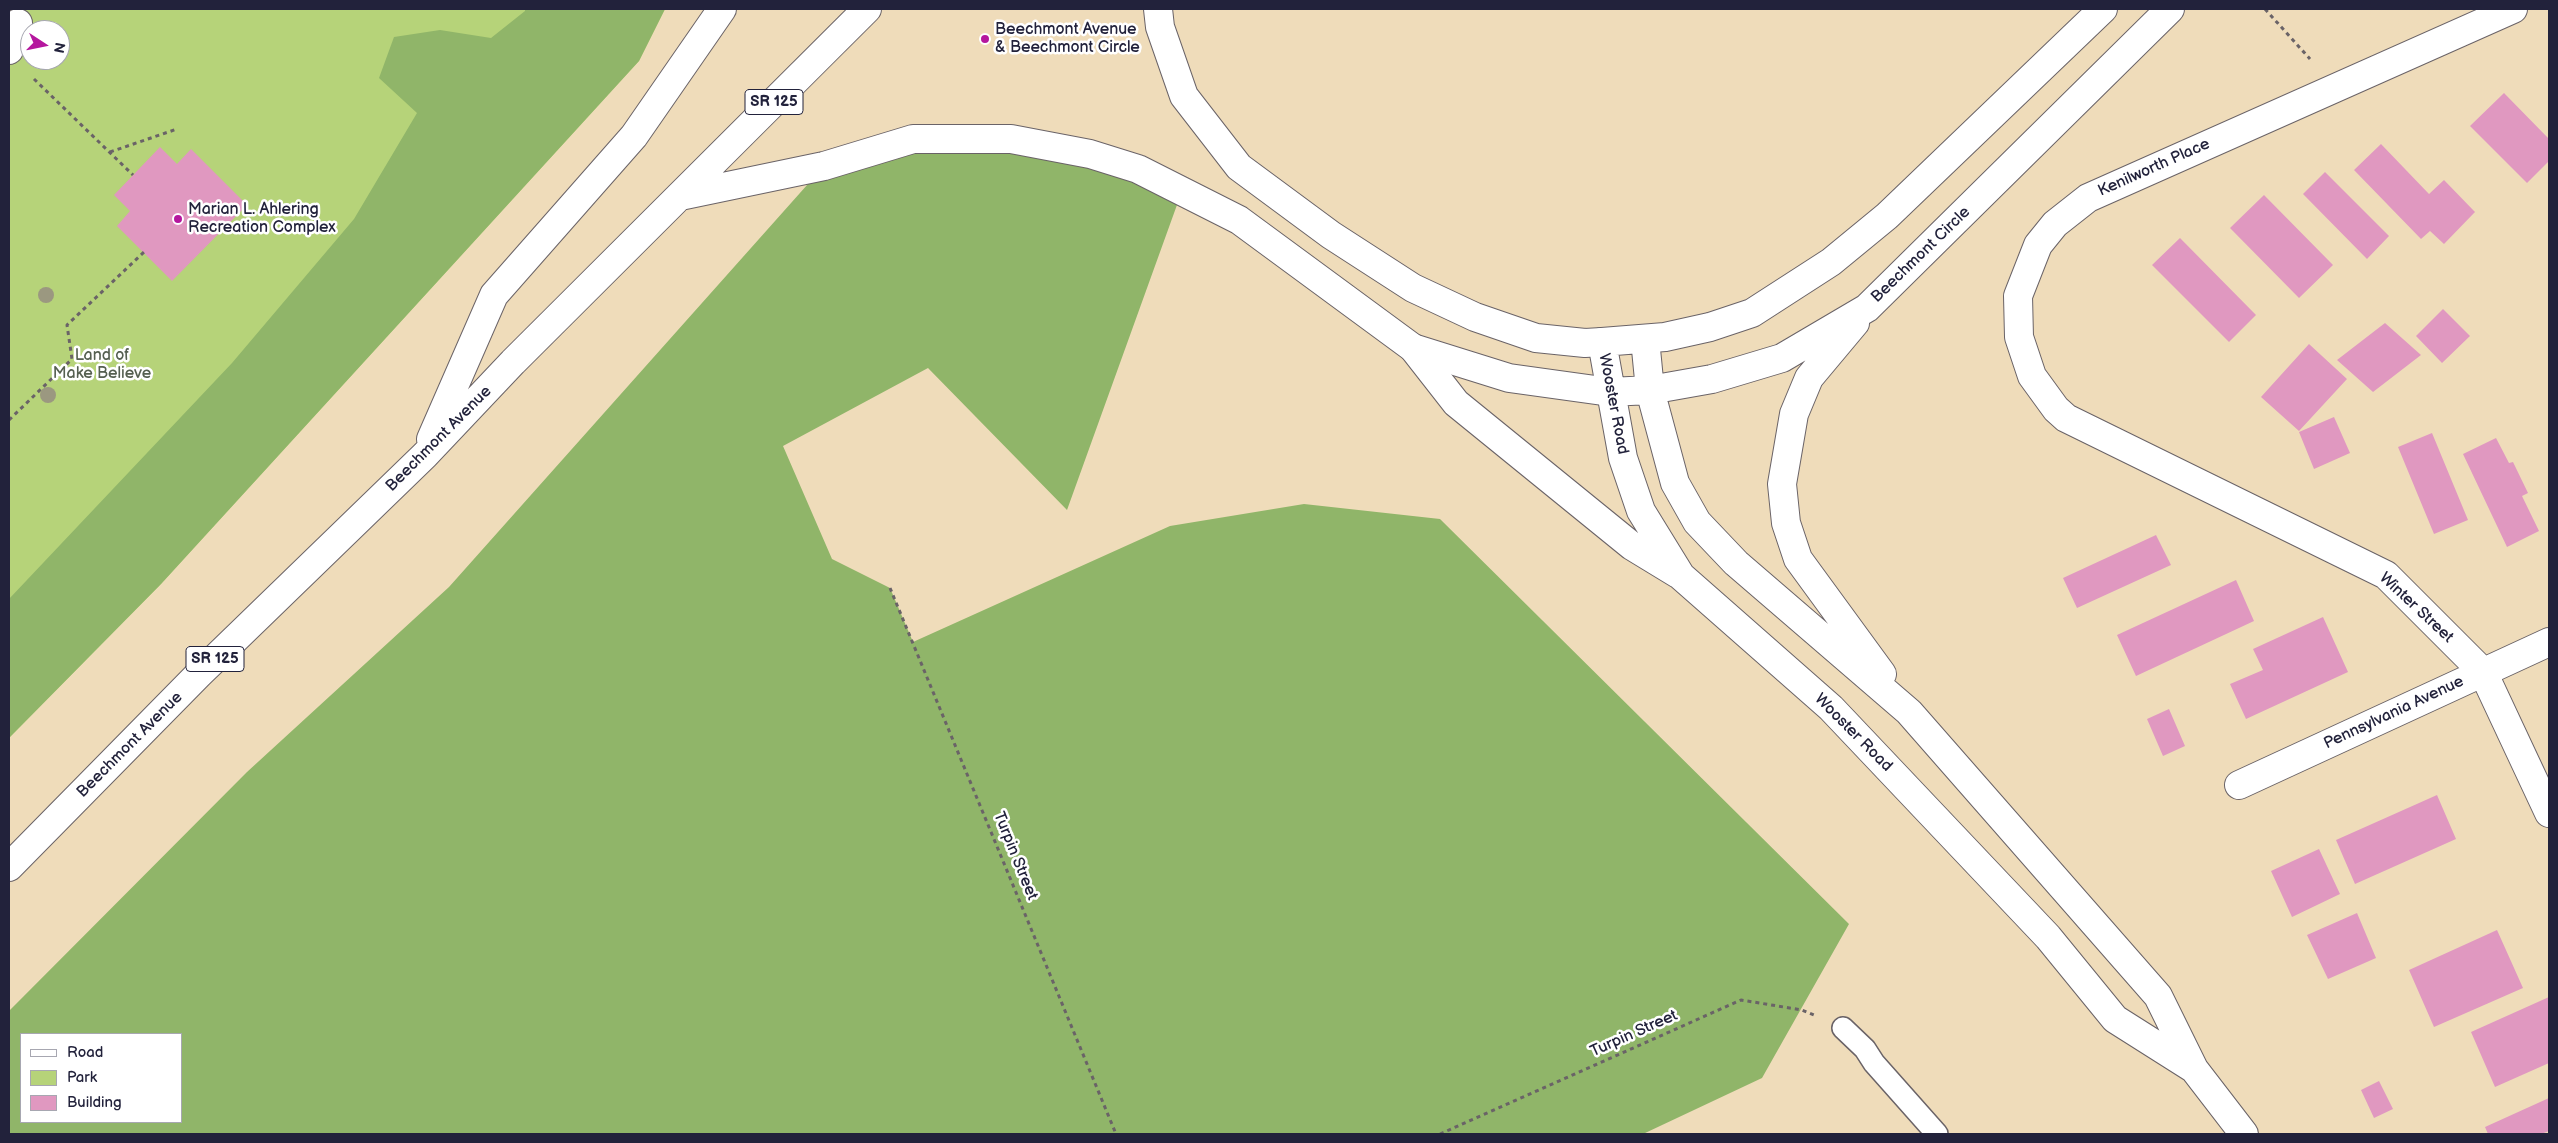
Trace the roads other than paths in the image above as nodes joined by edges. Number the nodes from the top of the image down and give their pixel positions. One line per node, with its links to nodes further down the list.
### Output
1 (722, 9): 15 (main road)
2 (868, 9): 7 (main road, Beechmont Avenue / SR 125)
3 (1158, 9): 10 (main road)
4 (2103, 9): 9 (main road)
5 (2170, 9): 8 (main road, Beechmont Circle)
6 (2513, 9): 14 (main road, Kenilworth Place)
7 (680, 196): 11 (main road); 15 (main road, Beechmont Avenue / SR 125)
8 (1867, 308): 12 (main road, Beechmont Circle); 19 (main road)
9 (1645, 339): 10 (main road); 12 (main road, Wooster Road)
10 (1602, 342): 13 (main road, Wooster Road)
11 (1413, 348): 13 (main road, Beechmont Circle); 16 (main road)
12 (1650, 390): 13 (main road, Beechmont Circle); 19 (main road, Wooster Road)
13 (1610, 392): 16 (main road, Wooster Road)
14 (2120, 445): 18 (main road, Winter Street)
15 (425, 455): 22 (main road, Beechmont Avenue / SR 125)
16 (1681, 576): 24 (main road, Wooster Road)
17 (2549, 642): 18 (main road, Pennsylvania Avenue)
18 (2483, 672): 20 (main road, Pennsylvania Avenue); 21 (main road, Winter Street)
19 (1909, 712): 24 (main road, Wooster Road)
20 (2240, 785)
21 (2549, 813)
22 (9, 867)
23 (1843, 1028): 25 (lane)
24 (2194, 1069): 26 (main road, Wooster Road)
25 (1937, 1134)
26 (2244, 1134)

